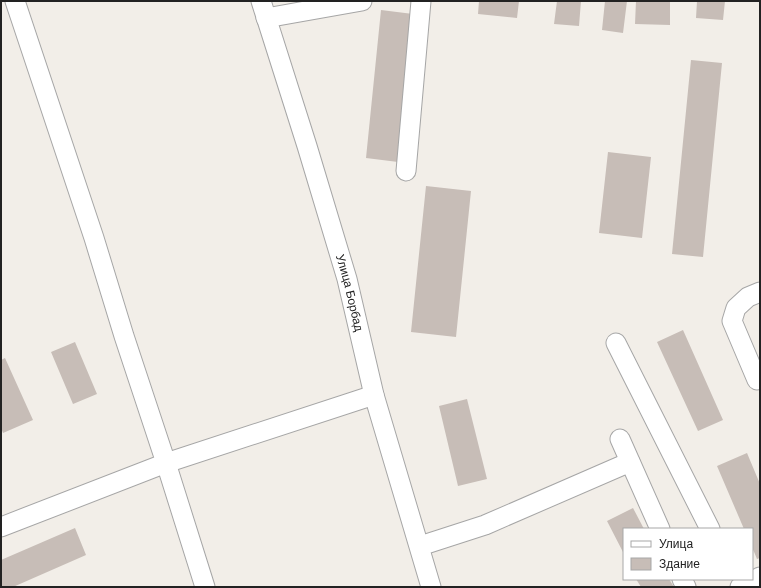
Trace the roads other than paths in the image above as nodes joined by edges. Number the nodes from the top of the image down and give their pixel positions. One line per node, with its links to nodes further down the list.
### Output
1 (15, 1): 12 (street)
2 (362, 1): 4 (street)
3 (421, 1): 5 (street)
4 (264, 10): 9 (street, Улица Борбад)
5 (406, 171)
6 (760, 292): 8 (street)
7 (616, 344): 15 (street)
8 (758, 380)
9 (374, 395): 12 (street); 16 (street, Улица Борбад)
10 (620, 439): 11 (street)
11 (630, 462): 14 (street); 16 (street)
12 (166, 463): 13 (street); 18 (street)
13 (1, 527)
14 (660, 528)
15 (709, 528)
16 (420, 546): 19 (street, Улица Борбад)
17 (760, 577): 20 (street)
18 (205, 587)
19 (431, 587)
20 (740, 587)

